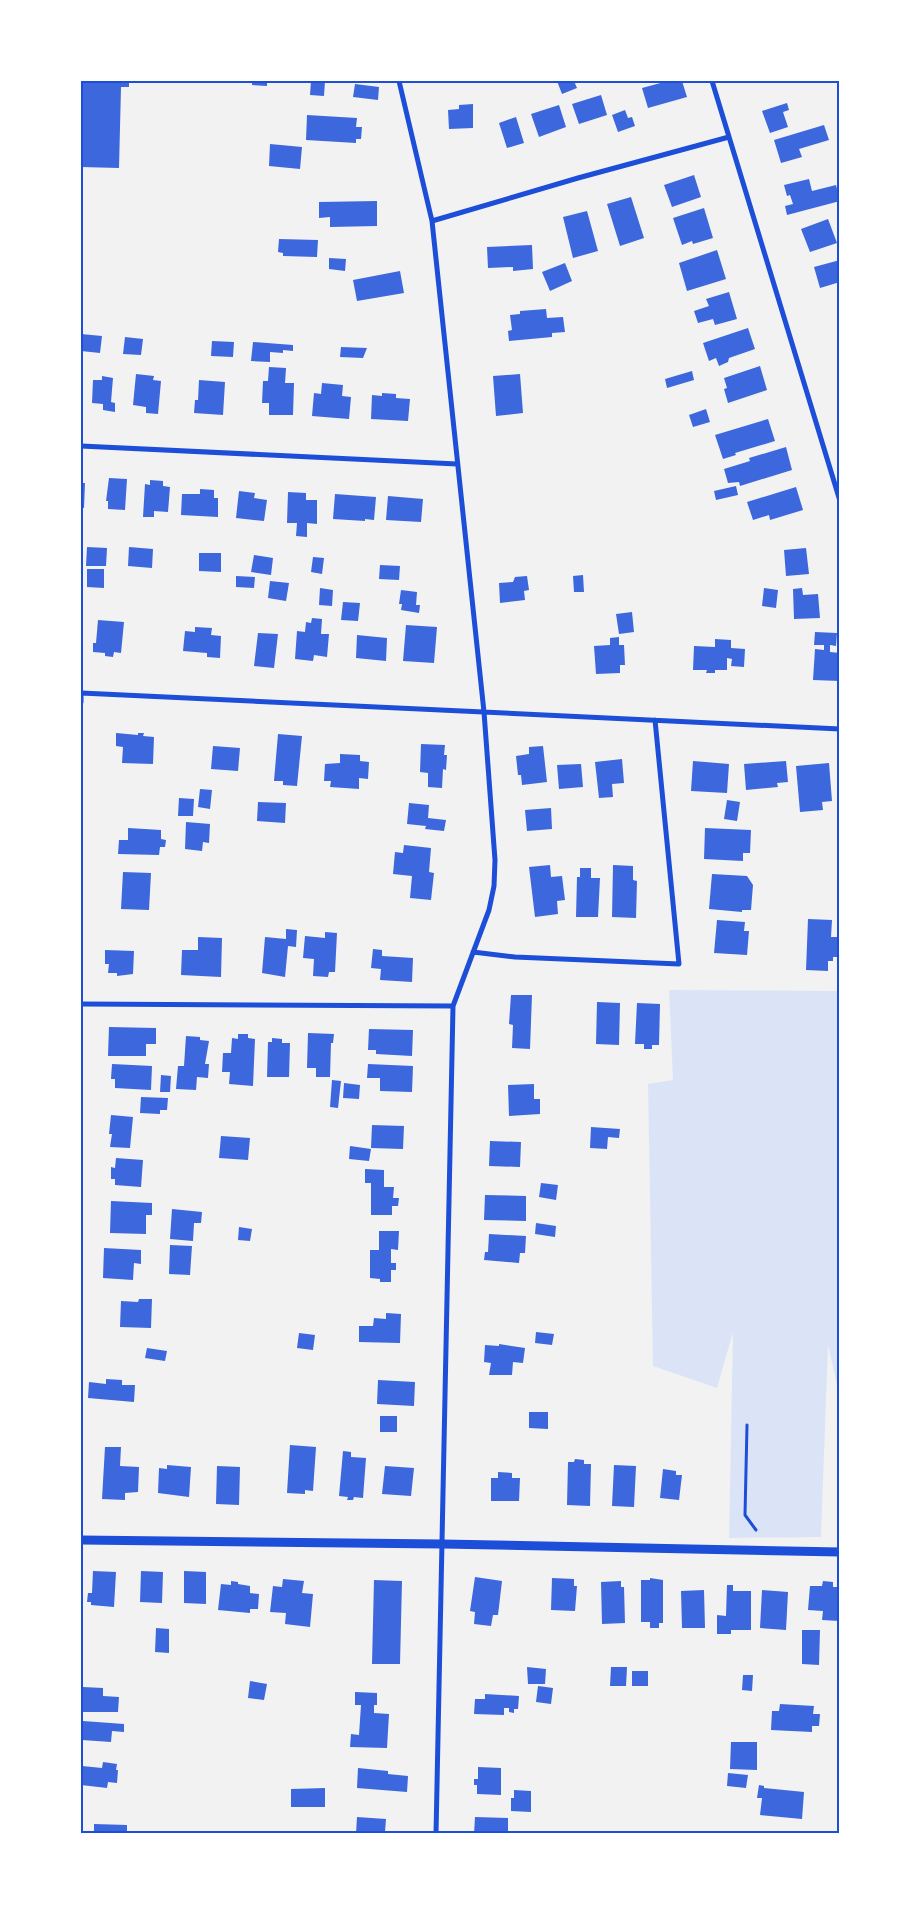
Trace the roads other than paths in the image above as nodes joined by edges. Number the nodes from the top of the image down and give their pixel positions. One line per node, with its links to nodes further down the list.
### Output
1 (399, 81): 4 (street)
2 (712, 81): 3 (street)
3 (729, 137): 4 (street); 7 (street)
4 (432, 221): 6 (street)
5 (81, 446): 6 (street)
6 (457, 464): 10 (street)
7 (840, 501)
8 (81, 693): 9 (street); 10 (street)
9 (81, 702)
10 (484, 712): 11 (street); 13 (street)
11 (655, 720): 12 (street); 13 (street)
12 (840, 729)
13 (473, 952): 15 (street)
14 (81, 1004): 15 (street)
15 (453, 1006): 17 (street)
16 (81, 1540): 17 (street)
17 (442, 1544): 18 (street); 19 (street)
18 (840, 1552)
19 (436, 1834)

